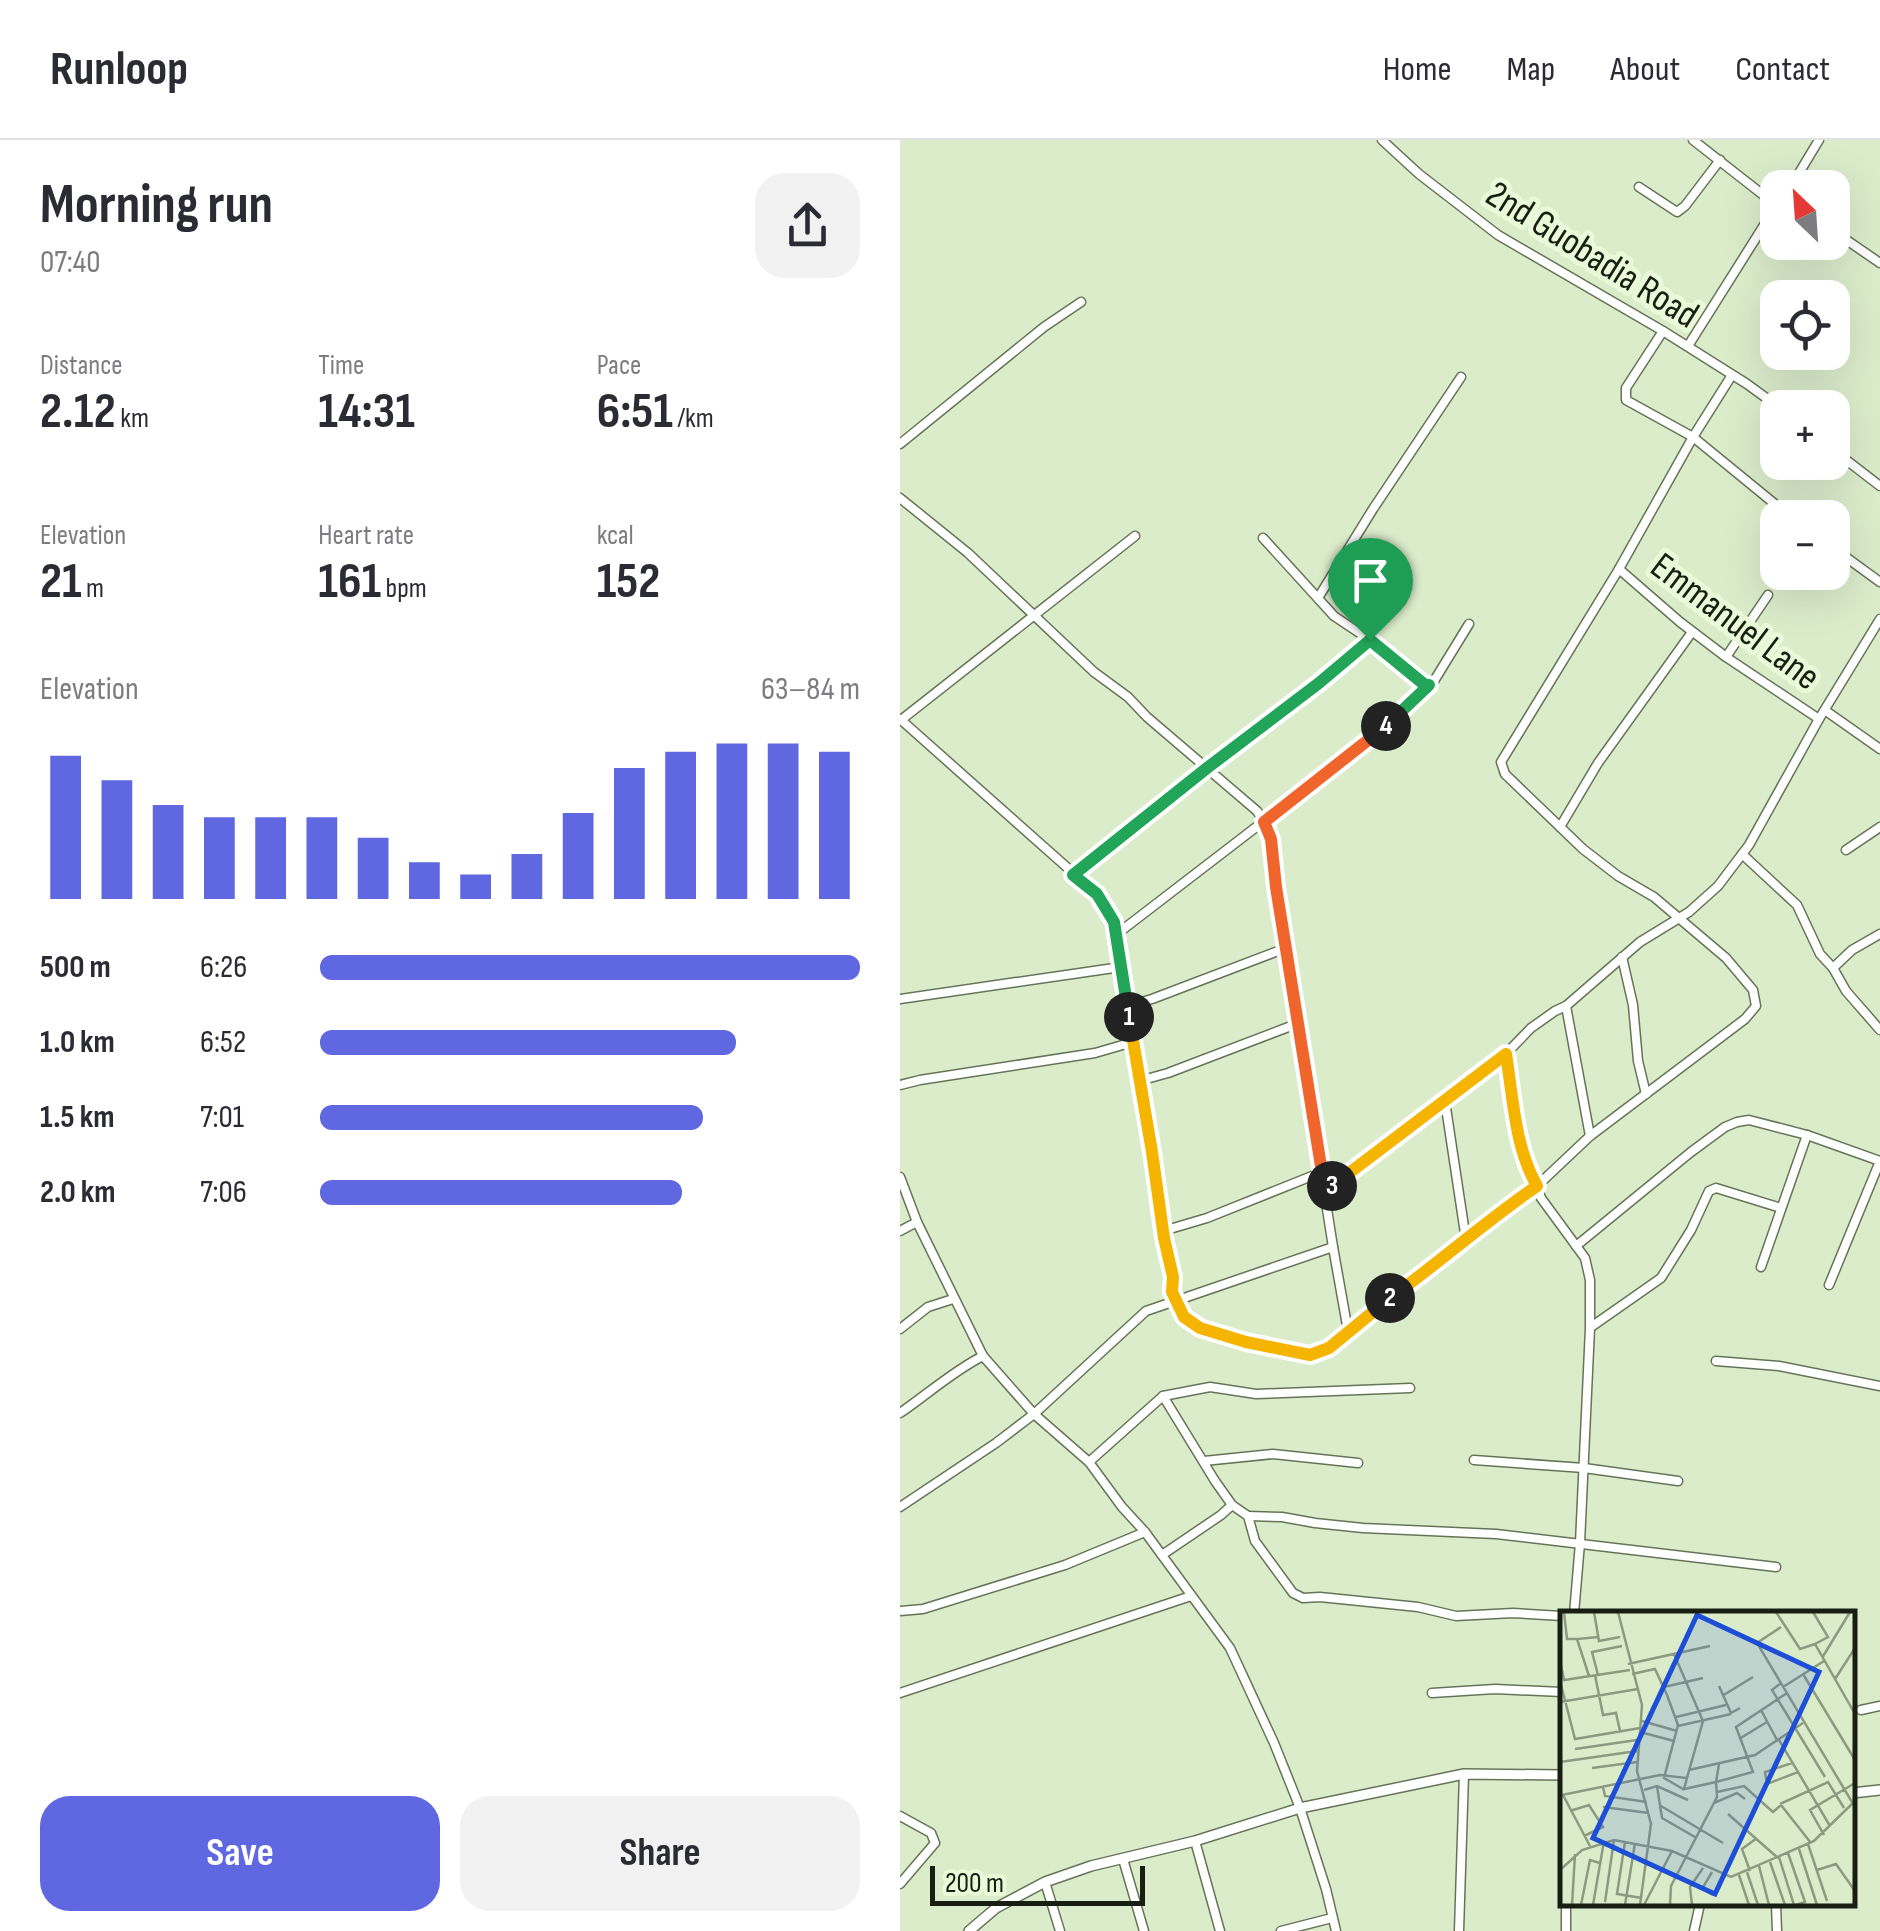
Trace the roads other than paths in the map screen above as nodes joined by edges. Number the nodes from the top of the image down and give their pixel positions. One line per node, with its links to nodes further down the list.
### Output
1 (1382, 140): 12 (street, 2nd Guobadia Road)
2 (1692, 140): 4 (street)
3 (1819, 140): 5 (street)
4 (1720, 160): 6 (street); 7 (street)
5 (1801, 170)
6 (1640, 187)
7 (1760, 191)
8 (1760, 231): 13 (street)
9 (1850, 242): 10 (street)
10 (1880, 263)
11 (1081, 302): 18 (street)
12 (1663, 331): 13 (street, 2nd Guobadia Road); 17 (street)
13 (1688, 346): 14 (street, 2nd Guobadia Road)
14 (1732, 375): 16 (street, 2nd Guobadia Road); 17 (street)
15 (1460, 378): 29 (street)
16 (1760, 394)
17 (1693, 437): 22 (street); 26 (street)
18 (900, 444)
19 (1850, 462): 20 (street)
20 (1880, 486)
21 (900, 498): 30 (street)
22 (1770, 500)
23 (1135, 536): 30 (street)
24 (1264, 538): 29 (street)
25 (1850, 560): 27 (street)
26 (1619, 569): 33 (street, Emmanuel Lane); 43 (street)
27 (1880, 582)
28 (1768, 595): 35 (street)
29 (1318, 598): 34 (street)
30 (1034, 615): 39 (street); 41 (street)
31 (1880, 619): 37 (street)
32 (1469, 624): 36 (street)
33 (1692, 632): 35 (street, Emmanuel Lane); 43 (street)
34 (1370, 640): 36 (street); 41 (street)
35 (1726, 657): 38 (street, Emmanuel Lane)
36 (1429, 685): 42 (street)
37 (1826, 711): 38 (street); 40 (street)
38 (1819, 719): 46 (street)
39 (901, 720): 47 (street)
40 (1880, 749)
41 (1207, 768): 42 (street); 47 (street)
42 (1264, 822): 49 (street); 51 (street)
43 (1560, 827): 48 (street)
44 (1880, 827): 45 (street)
45 (1846, 850)
46 (1742, 854): 48 (street); 54 (street)
47 (1073, 875): 49 (street)
48 (1679, 920): 52 (street); 64 (street)
49 (1116, 934): 53 (street)
50 (1880, 934): 54 (street)
51 (1286, 948): 56 (street); 58 (street)
52 (1622, 957): 57 (street); 64 (street)
53 (1121, 966): 55 (street); 56 (street)
54 (1834, 968): 59 (street)
55 (900, 999)
56 (1127, 1006): 60 (street)
57 (1566, 1006): 61 (street); 67 (street)
58 (1299, 1023): 62 (street); 69 (street)
59 (1880, 1030)
60 (1133, 1042): 62 (street); 63 (street)
61 (1506, 1054): 65 (street); 71 (street)
62 (1140, 1080): 76 (street)
63 (900, 1086)
64 (1646, 1094): 67 (street)
65 (1445, 1100): 72 (street); 77 (street)
66 (1808, 1135): 68 (street); 73 (street); 78 (street)
67 (1590, 1136): 71 (street)
68 (1880, 1161): 81 (street)
69 (1322, 1172): 72 (street); 76 (street)
70 (900, 1177): 74 (street)
71 (1537, 1186): 77 (street); 78 (street)
72 (1325, 1191): 79 (street)
73 (1781, 1208): 80 (street); 84 (street)
74 (917, 1222): 75 (street); 82 (street)
75 (900, 1231)
76 (1163, 1231): 83 (street)
77 (1466, 1240): 86 (street)
78 (1576, 1246): 84 (street)
79 (1333, 1248): 83 (street); 86 (street)
80 (1761, 1267)
81 (1829, 1285)
82 (953, 1299): 85 (street); 87 (street)
83 (1177, 1300): 86 (street); 93 (street)
84 (1590, 1328): 98 (street)
85 (900, 1330)
86 (1348, 1330)
87 (983, 1356): 92 (street); 93 (street)
88 (1716, 1361): 89 (street)
89 (1880, 1386)
90 (1410, 1388): 91 (street)
91 (1164, 1396): 94 (street); 96 (street)
92 (900, 1413)
93 (1034, 1414): 96 (street); 101 (street)
94 (1204, 1460): 97 (street); 100 (street)
95 (1474, 1460): 98 (street)
96 (1089, 1462): 103 (street)
97 (1358, 1463)
98 (1584, 1468): 99 (street); 104 (street)
99 (1678, 1482)
100 (1232, 1505): 102 (street); 105 (street)
101 (900, 1507)
102 (1248, 1516): 104 (street); 110 (street)
103 (1145, 1532): 105 (street); 109 (street)
104 (1580, 1543): 106 (street); 108 (street)
105 (1162, 1555): 107 (street)
106 (1776, 1567)
107 (1191, 1596): 111 (street); 120 (street)
108 (1574, 1611)
109 (900, 1612)
110 (1560, 1616)
111 (900, 1692)
112 (1560, 1692): 113 (street)
113 (1432, 1693)
114 (1880, 1706): 115 (street)
115 (1861, 1710)
116 (1464, 1774): 117 (street); 120 (street); 135 (street)
117 (1560, 1775)
118 (1880, 1790): 119 (street)
119 (1855, 1793)
120 (1300, 1808): 122 (street); 127 (street)
121 (900, 1816): 125 (street)
122 (1195, 1840): 123 (street); 132 (street)
123 (1123, 1859): 124 (street); 131 (street)
124 (1045, 1882): 128 (street); 130 (street)
125 (900, 1884)
126 (1700, 1906): 136 (street)
127 (1332, 1918): 133 (street); 134 (street)
128 (981, 1926): 129 (street)
129 (969, 1931)
130 (1060, 1931)
131 (1144, 1931)
132 (1220, 1931)
133 (1281, 1931)
134 (1336, 1931)
135 (1459, 1931)
136 (1694, 1931)

